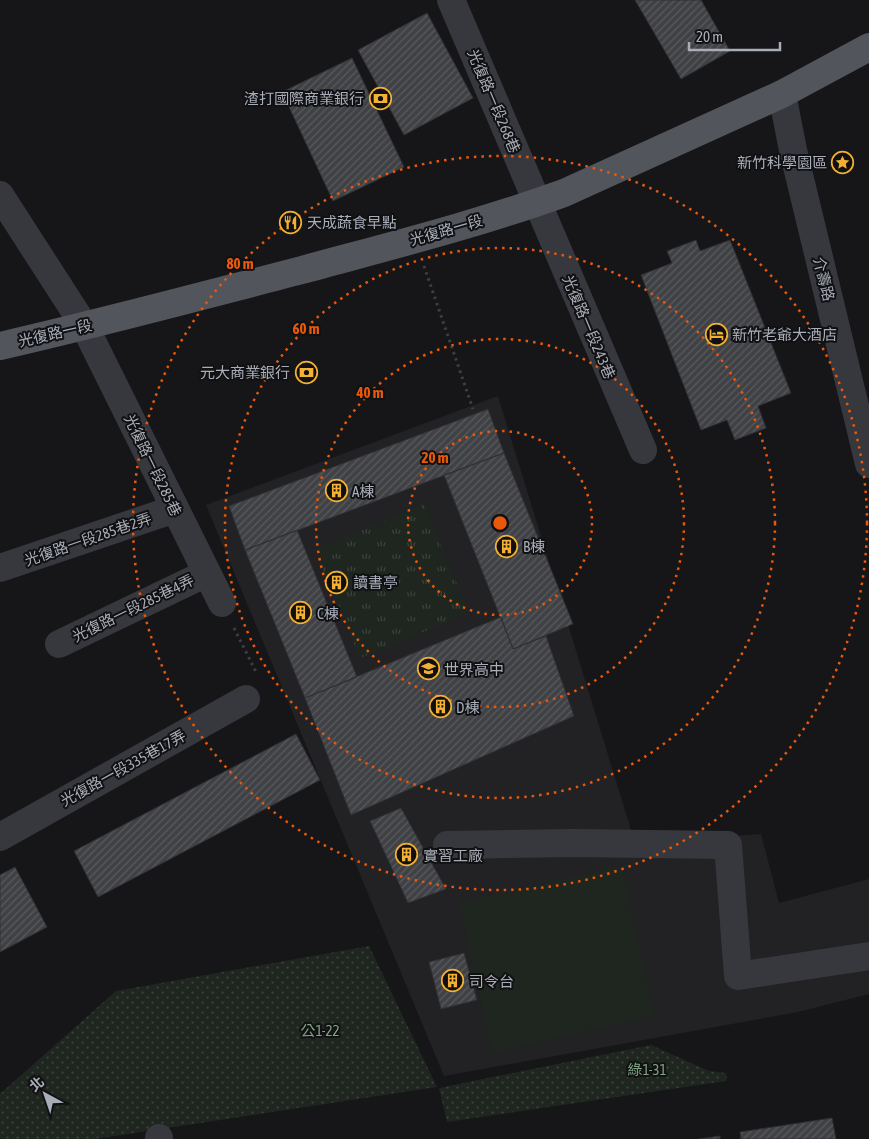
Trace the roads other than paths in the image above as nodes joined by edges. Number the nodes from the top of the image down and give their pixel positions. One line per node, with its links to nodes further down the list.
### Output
1 (450, 0): 5 (street, 光復路一段268巷)
2 (869, 47): 3 (main road, 光復路一段)
3 (782, 94): 5 (main road, 光復路一段); 9 (street, 介壽路)
4 (0, 195): 6 (street, 光復路一段285巷)
5 (536, 203): 6 (main road, 光復路一段); 8 (street, 光復路一段243巷)
6 (85, 327): 7 (main road, 光復路一段); 10 (street, 光復路一段285巷)
7 (0, 346)
8 (643, 450)
9 (869, 464)
10 (175, 509): 11 (street, 光復路一段285巷2弄); 12 (street, 光復路一段285巷)
11 (0, 568)
12 (207, 573): 13 (street, 光復路一段285巷); 14 (street, 光復路一段285巷4弄)
13 (222, 603)
14 (58, 644)
15 (253, 689): 16 (street, 光復路一段335巷17弄)
16 (0, 837)
17 (447, 845): 18 (street)
18 (869, 956)

